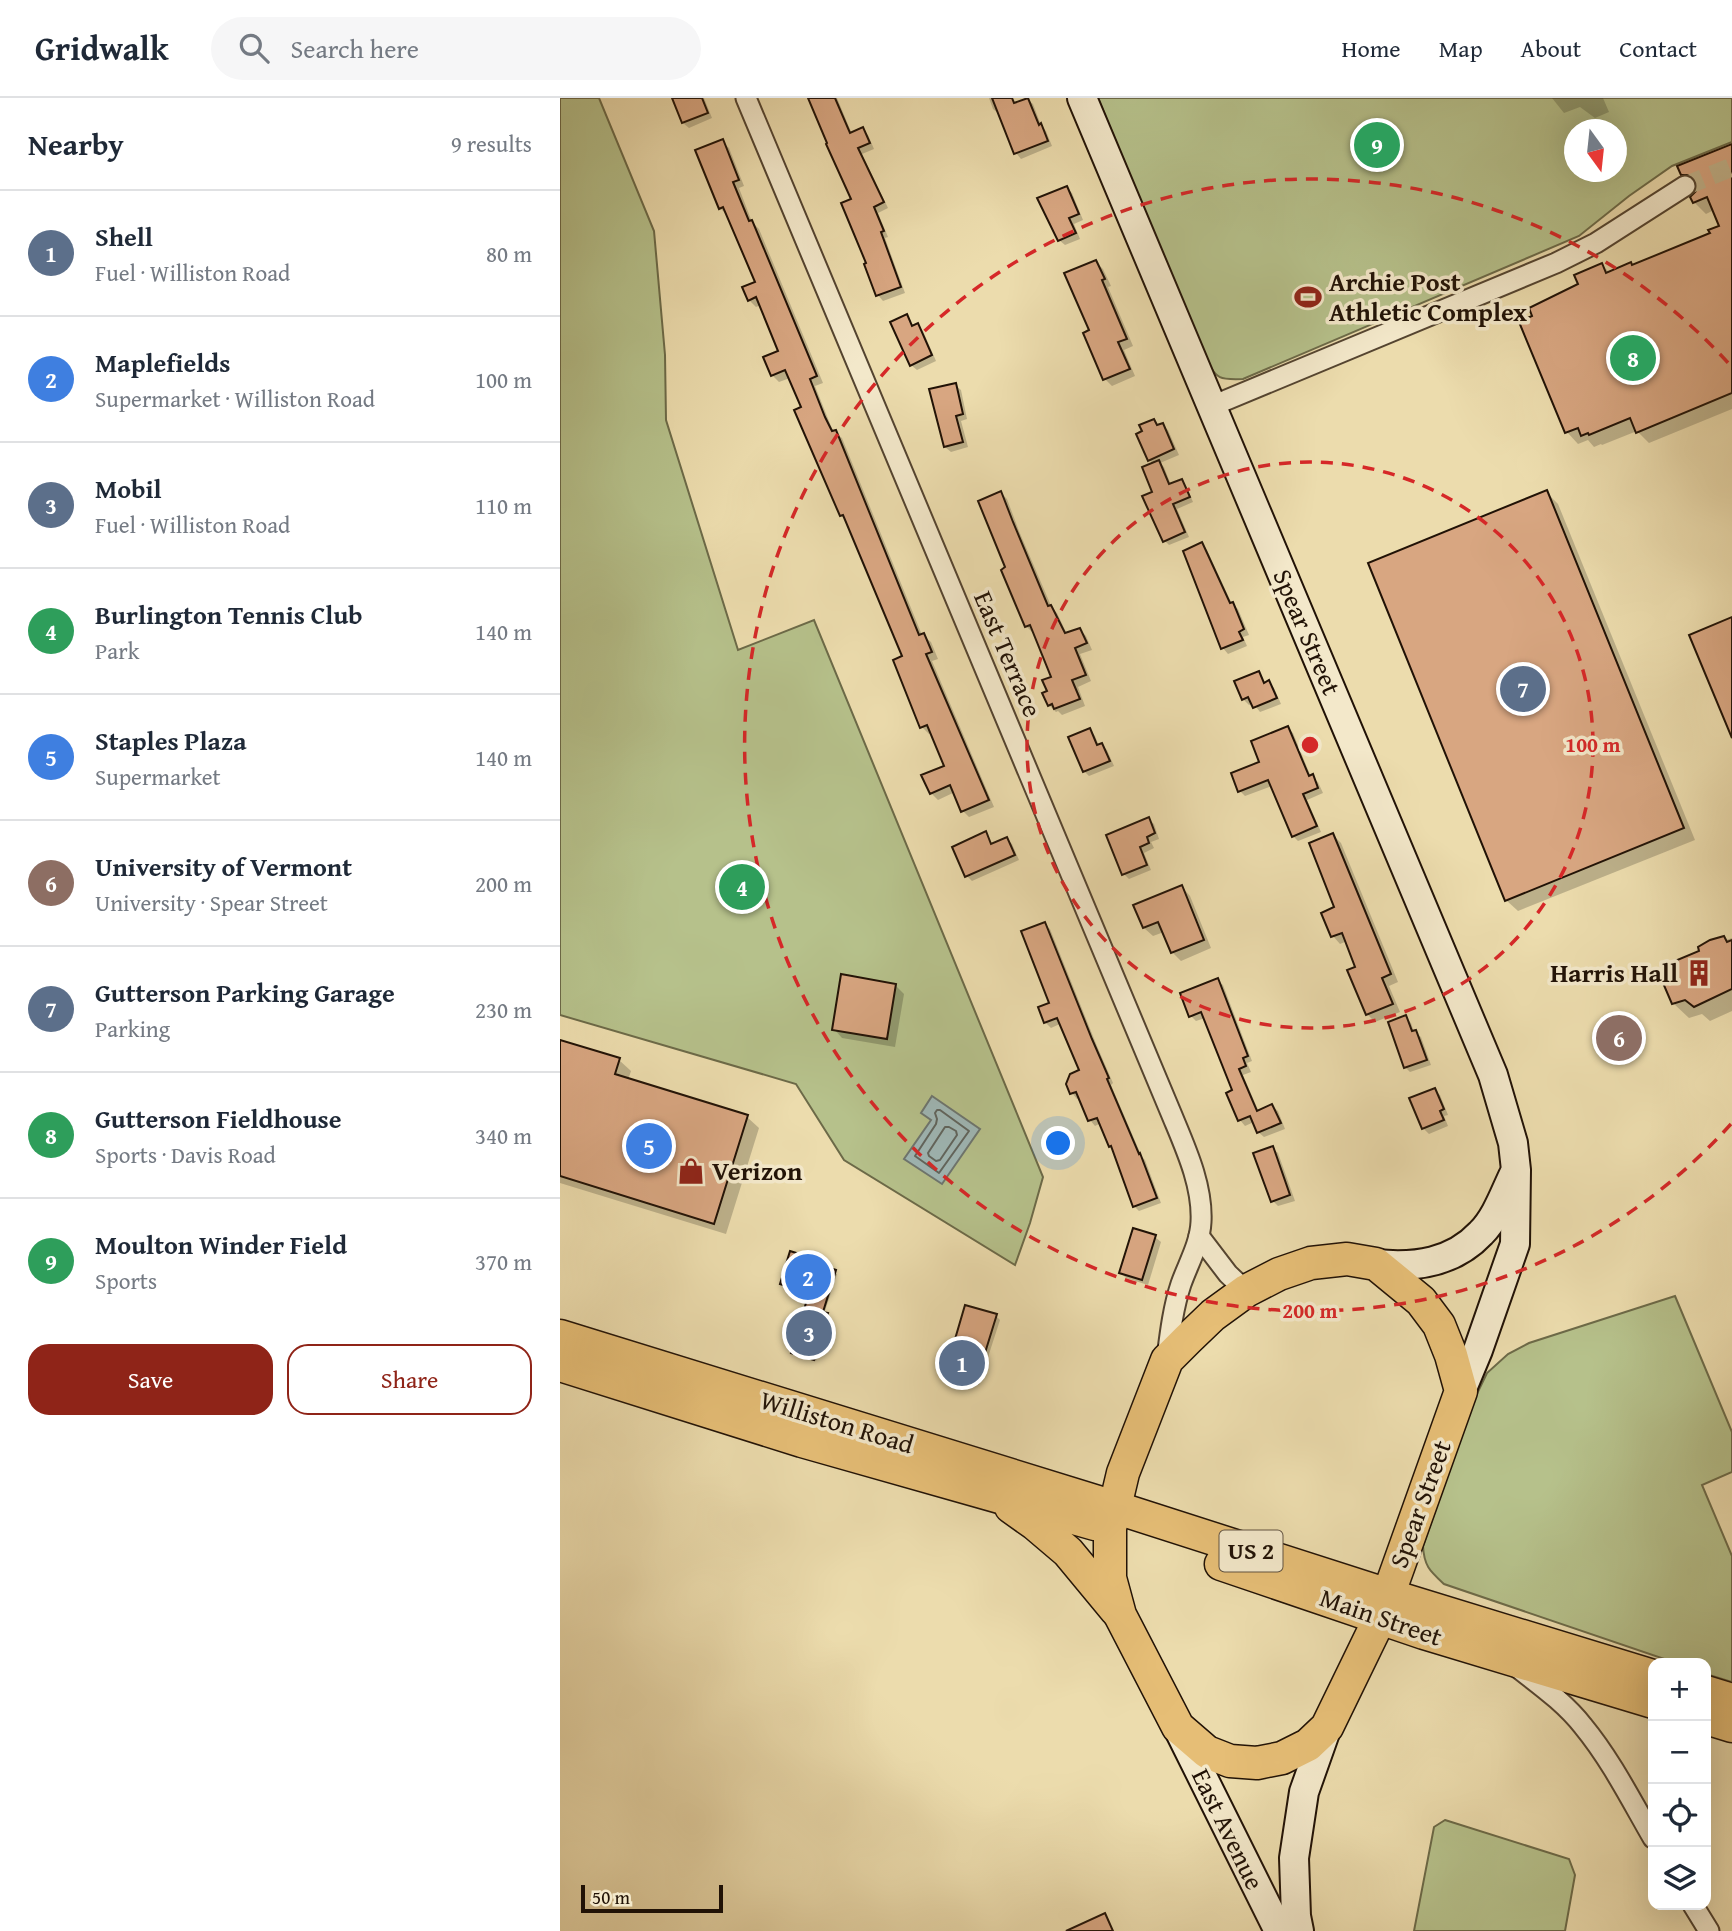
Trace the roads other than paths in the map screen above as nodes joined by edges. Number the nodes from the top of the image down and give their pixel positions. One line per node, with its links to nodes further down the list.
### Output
1 (746, 98): 6 (street, East Terrace)
2 (1082, 98): 4 (main road, Spear Street)
3 (1685, 186): 4 (street)
4 (1212, 406): 5 (main road, Spear Street)
5 (1516, 1171): 7 (main road); 12 (main road, Spear Street)
6 (1199, 1236): 8 (street); 10 (street, East Terrace)
7 (1376, 1264): 8 (main road); 12 (main road)
8 (1246, 1291): 10 (main road)
9 (560, 1336): 14 (main road, Williston Road / US 2)
10 (1167, 1360): 14 (main road)
11 (560, 1365): 13 (main road, Williston Road / US 2)
12 (1461, 1391): 15 (main road, Spear Street)
13 (992, 1495): 14 (main road, Williston Road / US 2); 16 (main road)
14 (1112, 1518): 15 (main road, Main Street / US 2); 16 (main road, East Avenue)
15 (1384, 1607): 17 (main road, Main Street / US 2); 18 (main road, Main Street / US 2); 24 (main road, East Avenue)
16 (1120, 1615): 23 (main road, East Avenue)
17 (1502, 1656): 20 (main road, Main Street / US 2); 26 (street)
18 (1648, 1675)
19 (1711, 1694): 21 (main road)
20 (1648, 1700)
21 (1732, 1700)
22 (1711, 1720): 25 (main road)
23 (1178, 1727): 24 (main road, East Avenue); 28 (main road, East Avenue)
24 (1326, 1727): 29 (main road, East Avenue)
25 (1732, 1727)
26 (1648, 1829)
27 (1696, 1910): 30 (street)
28 (1279, 1931)
29 (1299, 1931)
30 (1709, 1931)

